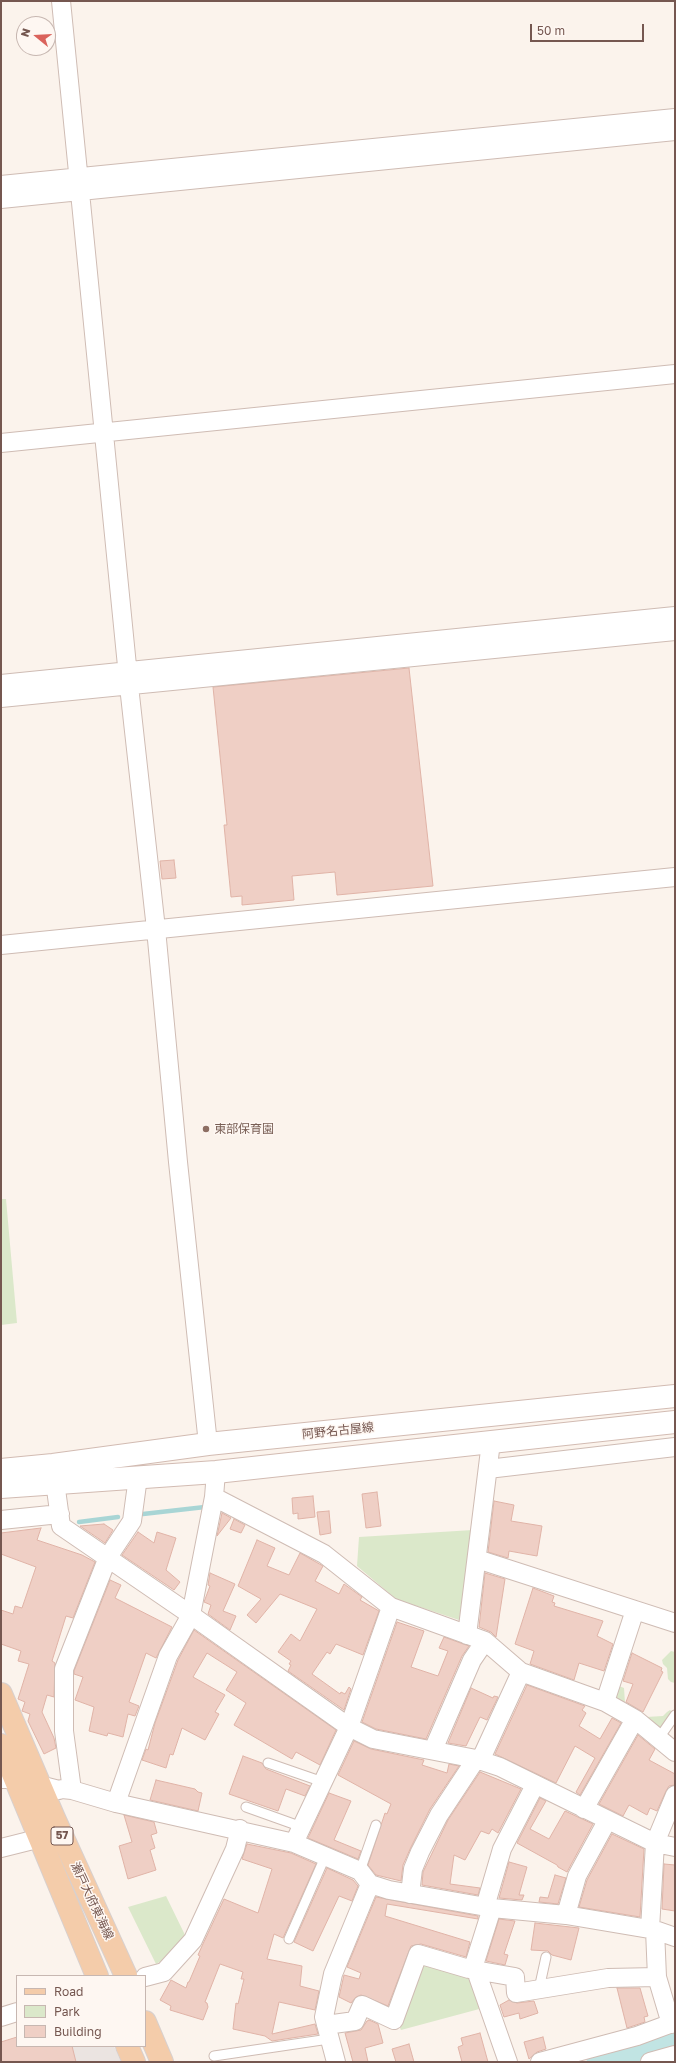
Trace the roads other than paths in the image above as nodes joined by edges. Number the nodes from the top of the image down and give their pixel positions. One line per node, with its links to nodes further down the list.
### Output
1 (61, 1): 4 (street)
2 (675, 118): 4 (street)
3 (675, 131): 4 (street)
4 (79, 184): 5 (street); 6 (street); 8 (street)
5 (1, 185)
6 (1, 199)
7 (675, 374): 8 (street)
8 (104, 432): 9 (street); 12 (street)
9 (1, 443)
10 (675, 616): 12 (street)
11 (675, 631): 12 (street)
12 (128, 678): 13 (street); 14 (street); 16 (street)
13 (1, 684)
14 (1, 698)
15 (675, 877): 16 (street)
16 (156, 929): 17 (street); 21 (street)
17 (1, 945)
18 (675, 1396): 21 (main road, 阿野名古屋線)
19 (675, 1422): 20 (main road)
20 (491, 1442): 24 (street); 25 (main road)
21 (208, 1444): 23 (main road, 阿野名古屋線)
22 (675, 1447): 24 (street)
23 (1, 1470)
24 (488, 1470): 33 (street)
25 (216, 1472): 26 (main road); 29 (street)
26 (138, 1476): 27 (main road); 32 (street)
27 (55, 1482): 28 (main road); 30 (street)
28 (1, 1487)
29 (214, 1497): 34 (street); 36 (street)
30 (60, 1514): 31 (street); 32 (street)
31 (1, 1520)
32 (108, 1558): 36 (street); 56 (street)
33 (477, 1559): 35 (street); 38 (street)
34 (391, 1607): 38 (street); 45 (street)
35 (635, 1610): 37 (street); 42 (street)
36 (191, 1615): 45 (street); 58 (street)
37 (675, 1623)
38 (467, 1635): 39 (street)
39 (485, 1641): 40 (street); 48 (street)
40 (521, 1672): 42 (street); 50 (street)
41 (1, 1694): 54 (main road, 瀬戸大府東海線 / 57)
42 (605, 1702): 44 (street)
43 (675, 1715): 46 (lane)
44 (635, 1719): 46 (street); 60 (street)
45 (349, 1727): 48 (street); 53 (street)
46 (659, 1738): 49 (street)
47 (1, 1745): 52 (main road, 瀬戸大府東海線 / 57)
48 (433, 1750): 50 (street)
49 (675, 1752)
50 (478, 1760): 55 (street); 71 (street)
51 (268, 1763): 53 (lane)
52 (8, 1779): 54 (street); 65 (main road, 瀬戸大府東海線 / 57)
53 (323, 1782): 64 (street)
54 (39, 1785): 56 (street); 80 (main road, 瀬戸大府東海線 / 57)
55 (535, 1785): 60 (street); 72 (street)
56 (72, 1790): 58 (street)
57 (675, 1795): 66 (street)
58 (116, 1803): 63 (street)
59 (246, 1807): 64 (lane)
60 (584, 1809): 61 (street)
61 (607, 1821): 66 (street); 73 (street)
62 (376, 1825): 70 (lane)
63 (240, 1829): 64 (street); 82 (street)
64 (298, 1835): 69 (street)
65 (41, 1838): 68 (street); 79 (main road, 瀬戸大府東海線 / 57)
66 (655, 1843): 67 (street); 74 (street)
67 (675, 1846)
68 (1, 1848)
69 (325, 1857): 70 (street); 76 (lane)
70 (365, 1877): 71 (street); 88 (street)
71 (410, 1894): 72 (street)
72 (488, 1907): 73 (street); 78 (street)
73 (566, 1915): 74 (street)
74 (652, 1929): 75 (street); 81 (street)
75 (675, 1937)
76 (289, 1939)
77 (546, 1957): 83 (lane)
78 (476, 1970): 83 (street); 88 (street); 95 (street)
79 (97, 1975)
80 (126, 1975)
81 (657, 1976): 83 (street); 86 (street)
82 (146, 1977)
83 (539, 1989)
84 (16, 2012): 85 (street)
85 (1, 2017)
86 (673, 2023): 96 (street)
87 (146, 2024): 93 (main road)
88 (328, 2032): 91 (lane); 94 (street)
89 (127, 2047): 92 (main road)
90 (675, 2055): 97 (street)
91 (214, 2056)
92 (134, 2062)
93 (162, 2062)
94 (336, 2062)
95 (508, 2062)
96 (540, 2062)
97 (650, 2062)

